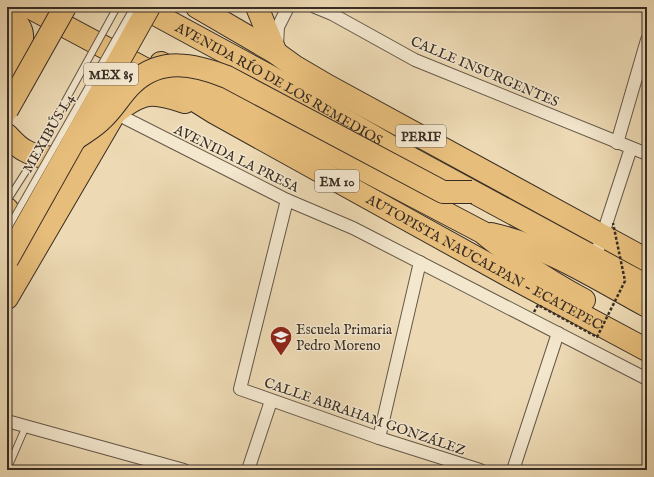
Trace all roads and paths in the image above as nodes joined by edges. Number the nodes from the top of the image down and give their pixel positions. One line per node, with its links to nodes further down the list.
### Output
1 (29, 7): 21 (highway, AUTOPISTA NAUCALPAN - ECATEPEC / EM 10)
2 (56, 7): 34 (highway, AUTOPISTA NAUCALPAN - ECATEPEC / EM 10)
3 (65, 7): 19 (highway, bridge)
4 (117, 7): 30 (lane, MEXIBÚS L4, bridge)
5 (134, 7): 33 (lane, MEXIBÚS L4, bridge)
6 (142, 7): 13 (highway, AVENIDA RÍO DE LOS REMEDIOS / PERIF)
7 (149, 7): 23 (highway, MEX 85, bridge)
8 (197, 7): 16 (highway, AVENIDA RÍO DE LOS REMEDIOS / PERIF)
9 (257, 7): 16 (highway)
10 (288, 7): 16 (street)
11 (315, 7): 12 (street, CALLE INSURGENTES)
12 (333, 11): 24 (street, CALLE INSURGENTES)
13 (172, 14): 28 (highway, AVENIDA RÍO DE LOS REMEDIOS / PERIF)
14 (7, 15): 18 (highway)
15 (647, 40): 17 (street)
16 (276, 53): 32 (highway, AVENIDA RÍO DE LOS REMEDIOS / PERIF)
17 (644, 61): 24 (street)
18 (9, 65)
19 (7, 110)
20 (115, 113): 21 (highway); 26 (highway); 29 (street, AVENIDA LA PRESA)
21 (215, 113): 45 (highway, AUTOPISTA NAUCALPAN - ECATEPEC / EM 10)
22 (7, 135): 26 (highway)
23 (74, 140): 28 (highway, bridge); 38 (highway, MEX 85, bridge)
24 (617, 143): 25 (street, CALLE INSURGENTES)
25 (631, 148): 27 (street, CALLE INSURGENTES); 32 (street)
26 (92, 154): 38 (highway)
27 (647, 154)
28 (472, 192): 35 (highway, AVENIDA RÍO DE LOS REMEDIOS / PERIF)
29 (287, 200): 37 (street, AVENIDA LA PRESA); 47 (street, CALLE ABRAHAM GONZÁLEZ)
30 (7, 201)
31 (7, 209): 38 (highway)
32 (608, 229): 35 (street); 36 (highway, AVENIDA RÍO DE LOS REMEDIOS / PERIF); 42 (path, bridge)
33 (7, 230)
34 (482, 232): 41 (highway, AUTOPISTA NAUCALPAN - ECATEPEC / EM 10); 44 (highway, AUTOPISTA NAUCALPAN - ECATEPEC / EM 10)
35 (595, 258): 39 (highway, AVENIDA RÍO DE LOS REMEDIOS / PERIF)
36 (647, 260)
37 (420, 262): 43 (street, AVENIDA LA PRESA); 50 (street)
38 (15, 265): 40 (highway)
39 (647, 286)
40 (7, 298)
41 (647, 306)
42 (534, 312)
43 (558, 333): 46 (street, AVENIDA LA PRESA); 55 (street)
44 (647, 333)
45 (647, 350)
46 (647, 379)
47 (271, 401): 50 (street, CALLE ABRAHAM GONZÁLEZ); 53 (street)
48 (7, 421): 49 (street)
49 (26, 426): 51 (lane); 52 (street)
50 (379, 438): 54 (street, CALLE ABRAHAM GONZÁLEZ)
51 (7, 470)
52 (184, 470)
53 (248, 470)
54 (480, 470)
55 (513, 470)

